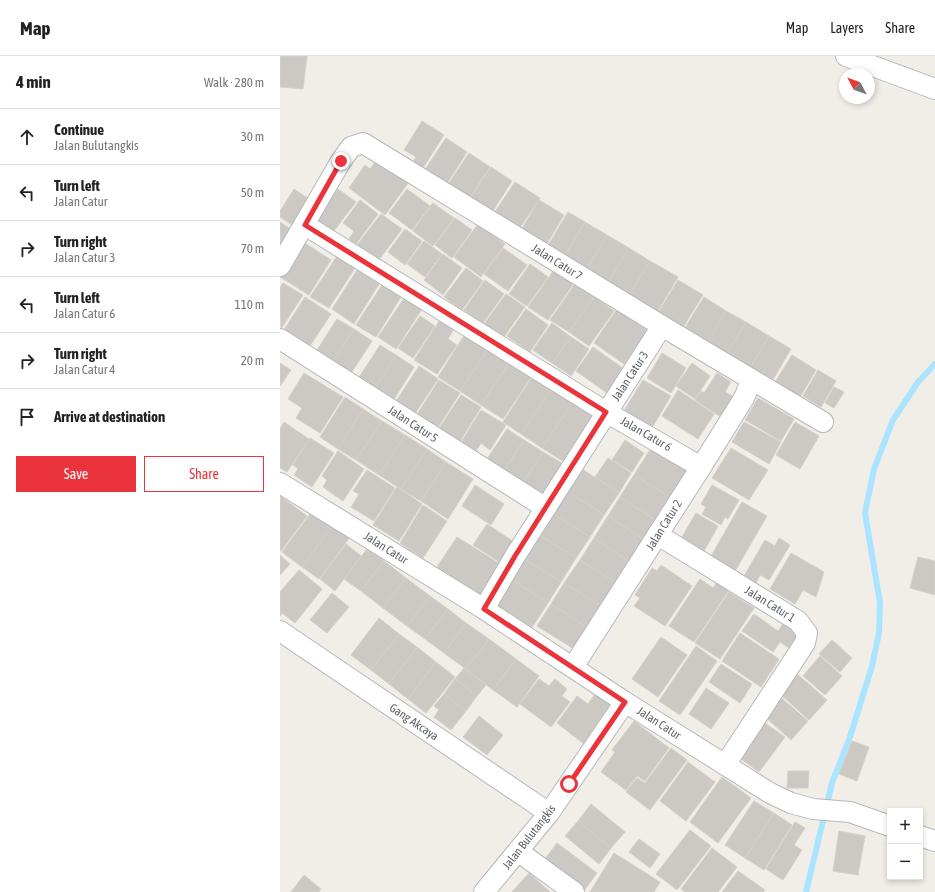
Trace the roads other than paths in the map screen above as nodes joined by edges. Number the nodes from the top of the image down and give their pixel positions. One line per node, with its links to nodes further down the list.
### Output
1 (846, 56): 2 (street)
2 (935, 89)
3 (305, 225): 4 (street); 5 (street, Jalan Catur 7); 8 (street, Jalan Catur 6)
4 (280, 266)
5 (662, 326): 7 (street, Jalan Catur 7); 8 (street, Jalan Catur 3)
6 (280, 339): 12 (street, Jalan Catur 5)
7 (752, 380): 9 (street, Jalan Catur 7); 10 (street, Jalan Catur 2)
8 (606, 412): 10 (street, Jalan Catur 6); 12 (street, Jalan Catur 3)
9 (823, 422)
10 (701, 467): 13 (street, Jalan Catur 2)
11 (280, 483): 14 (street, Jalan Catur)
12 (546, 508): 14 (street, Jalan Catur 3)
13 (658, 535): 16 (street, Jalan Catur 2); 18 (street, Jalan Catur 1)
14 (484, 609): 16 (street, Jalan Catur)
15 (280, 631): 19 (street, Gang Akcaya)
16 (574, 668): 17 (street, Jalan Catur)
17 (625, 702): 18 (street, Jalan Catur); 19 (street, Jalan Bulutangkis)
18 (725, 765): 20 (street, Jalan Catur)
19 (549, 813): 23 (street, Jalan Bulutangkis)
20 (887, 825)
21 (923, 837): 22 (street)
22 (935, 840)
23 (519, 852): 24 (street, Jalan Bulutangkis); 25 (street)
24 (484, 892)
25 (574, 892)

